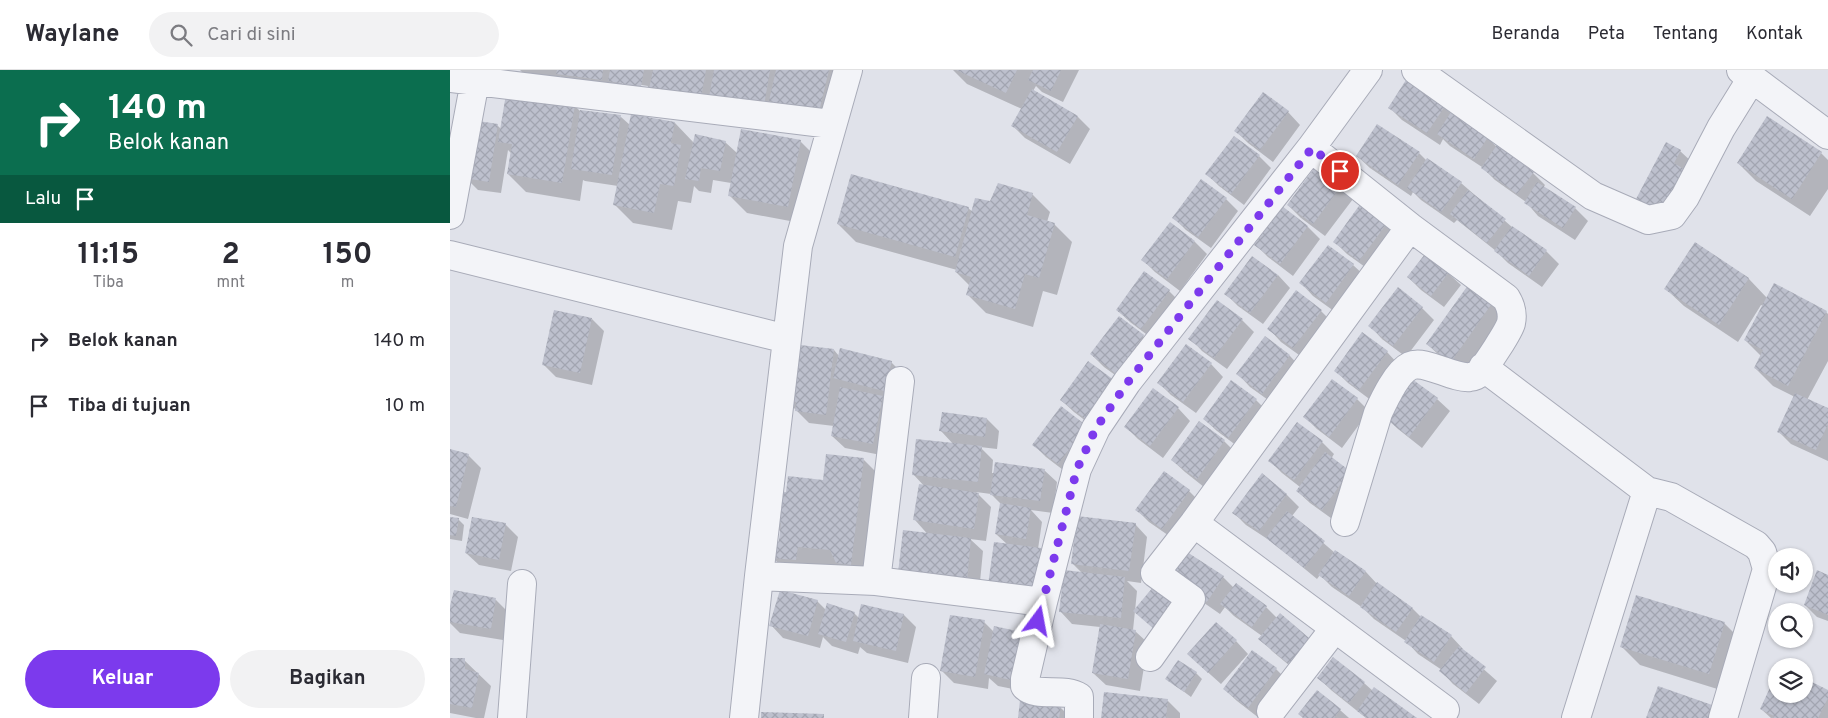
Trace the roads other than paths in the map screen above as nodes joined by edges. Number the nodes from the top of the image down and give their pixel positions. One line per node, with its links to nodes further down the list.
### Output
1 (848, 70): 6 (street)
2 (1368, 70): 8 (street)
3 (1416, 70): 4 (street)
4 (1746, 74): 7 (street)
5 (467, 76): 6 (street); 9 (street)
6 (831, 124): 12 (street)
7 (1828, 135)
8 (1312, 148): 10 (street); 21 (street)
9 (450, 215)
10 (1410, 227): 13 (street); 17 (street)
11 (450, 255): 12 (street)
12 (787, 339): 18 (street)
13 (1483, 367): 15 (street); 16 (street)
14 (900, 381): 19 (street)
15 (1647, 491): 31 (street); 32 (street)
16 (1345, 522)
17 (1194, 523): 22 (street); 23 (street)
18 (759, 576): 19 (street); 28 (street)
19 (876, 581): 21 (street)
20 (522, 584): 27 (street)
21 (1043, 602): 30 (street)
22 (1335, 628): 25 (street); 26 (street)
23 (1150, 657)
24 (926, 678): 29 (street)
25 (1445, 710)
26 (1271, 711)
27 (512, 718)
28 (744, 718)
29 (923, 718)
30 (1079, 718)
31 (1576, 718)
32 (1723, 718)

